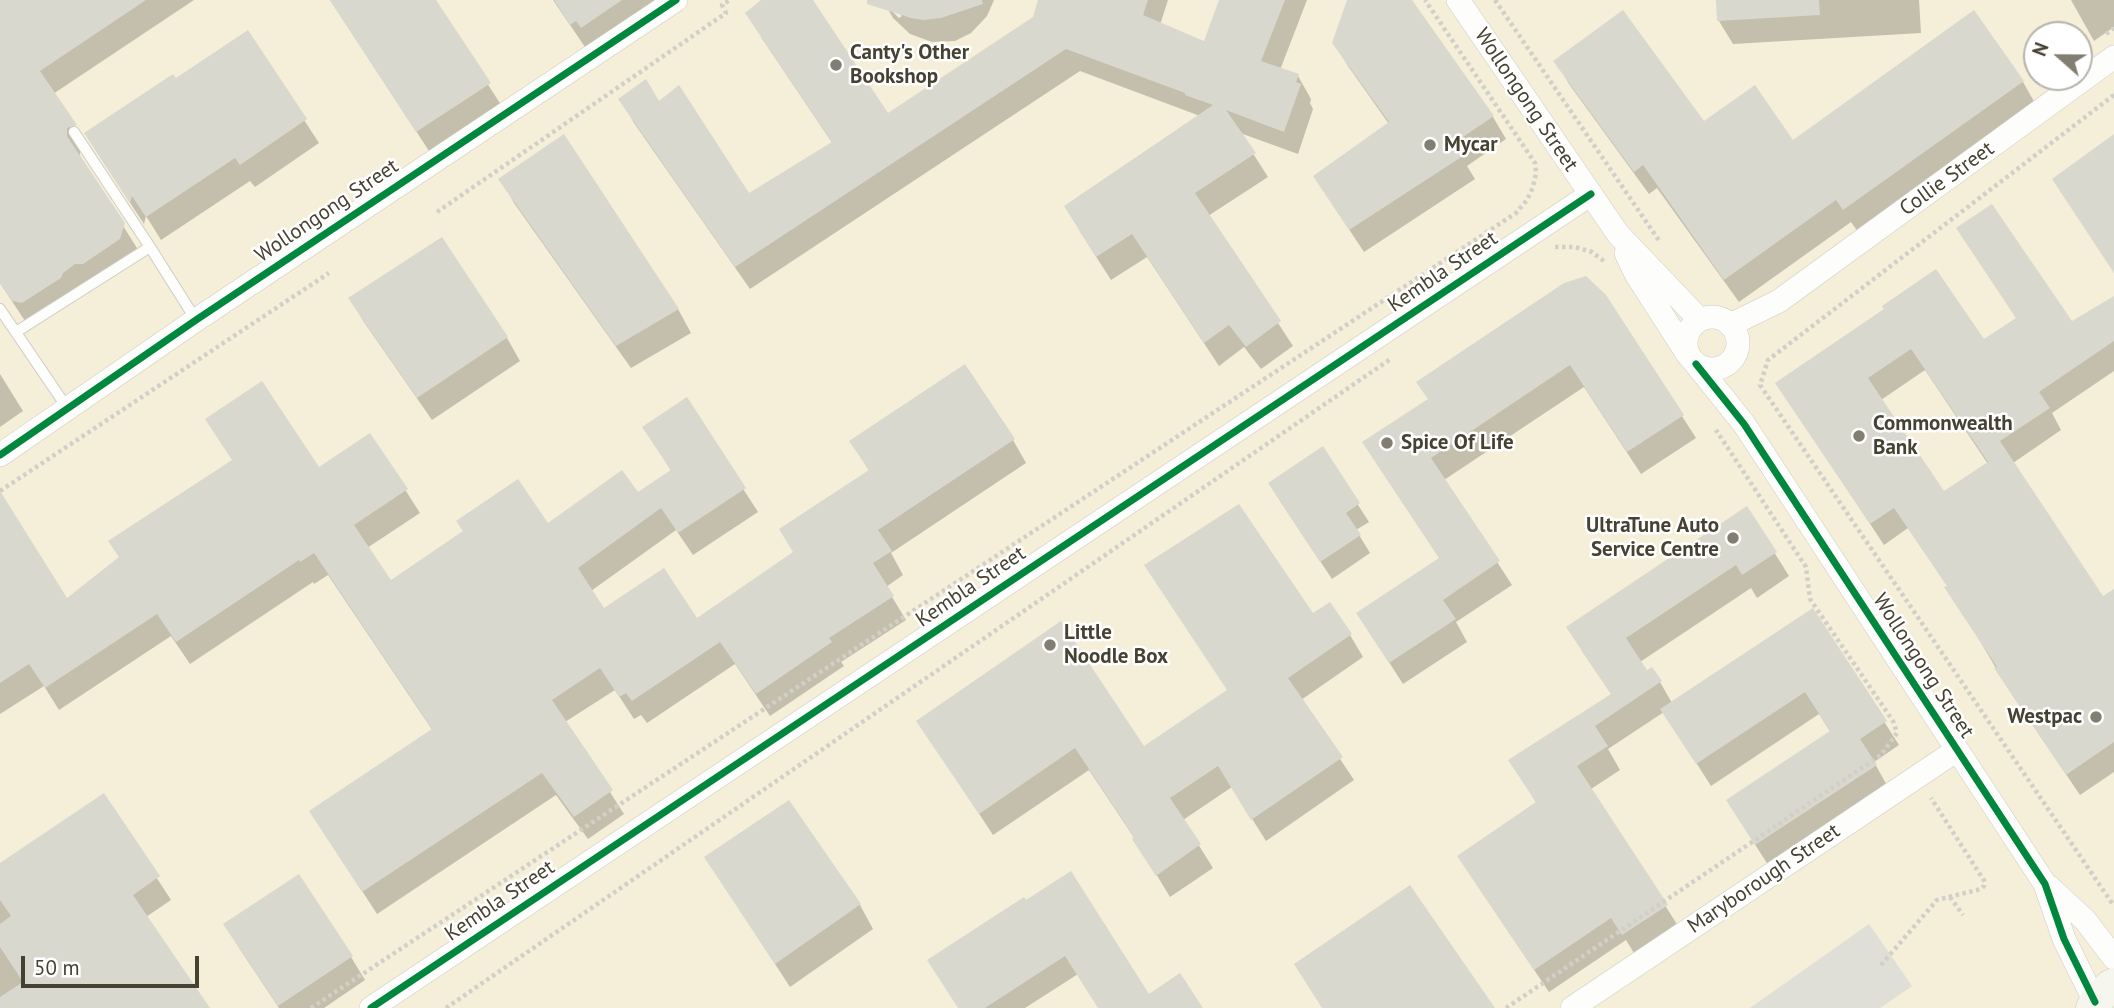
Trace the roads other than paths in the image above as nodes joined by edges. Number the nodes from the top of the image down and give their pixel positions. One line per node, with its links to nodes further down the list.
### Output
1 (676, 0): 9 (street, Wollongong Street)
2 (1458, 0): 5 (street, Wollongong Street)
3 (2114, 57): 12 (street, Collie Street)
4 (74, 132): 6 (lane)
5 (1591, 194): 7 (street, Wollongong Street); 21 (street, Kembla Street)
6 (150, 247): 9 (lane); 11 (lane)
7 (1642, 270): 10 (street, Wollongong Street); 13 (street, Wollongong Street)
8 (0, 309): 11 (lane)
9 (196, 320): 14 (street, Wollongong Street)
10 (1700, 320): 12 (street); 13 (street)
11 (16, 332): 14 (lane)
12 (1732, 344): 13 (street); 15 (street, Wollongong Street)
13 (1692, 359): 15 (street, Wollongong Street)
14 (68, 409): 16 (street, Wollongong Street)
15 (1744, 424): 17 (street, Wollongong Street)
16 (0, 455)
17 (1957, 750): 18 (street, Wollongong Street); 22 (street, Maryborough Street)
18 (2045, 884): 19 (street, Wollongong Street); 20 (street, Wollongong Street)
19 (2114, 958)
20 (2101, 998)
21 (371, 1008)
22 (1572, 1008)

